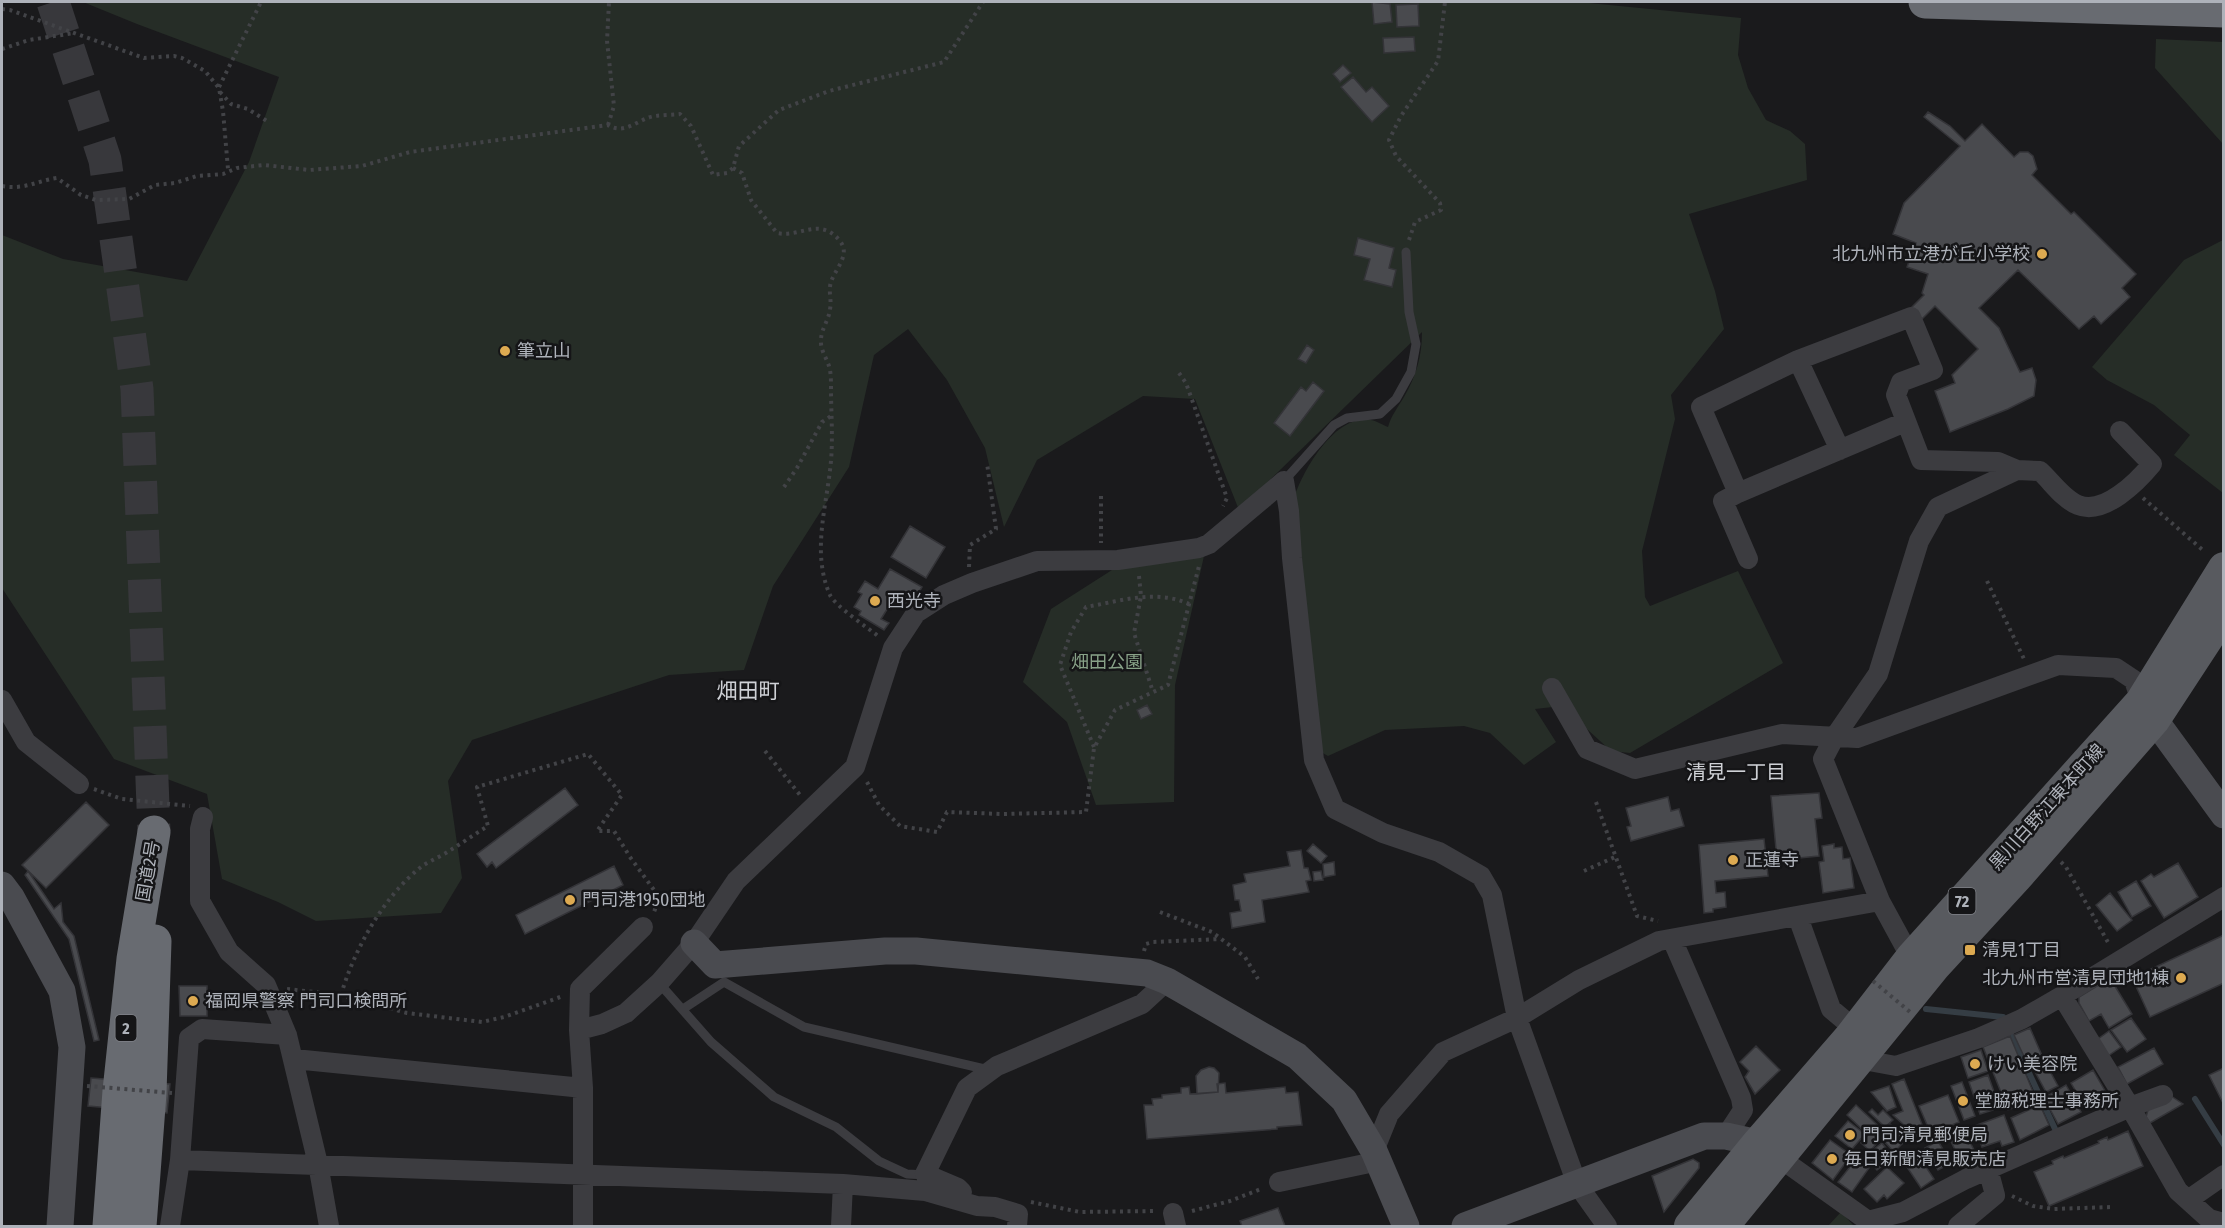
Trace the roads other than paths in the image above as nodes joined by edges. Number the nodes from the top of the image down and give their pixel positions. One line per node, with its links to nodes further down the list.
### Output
1 (1925, 2): 2 (highway)
2 (2223, 11)
3 (1406, 252): 9 (lane)
4 (1798, 360): 5 (street); 7 (street); 10 (street)
5 (1905, 422): 7 (street); 8 (street)
6 (2120, 431): 8 (street)
7 (1840, 450): 10 (street)
8 (2017, 470): 17 (street)
9 (1284, 481): 27 (street); 33 (street)
10 (1738, 493): 11 (street)
11 (1748, 559)
12 (2215, 561): 16 (main road, 黒川白野江東本町線 / 72)
13 (2223, 613): 16 (main road, 黒川白野江東本町線 / 72)
14 (1552, 688): 17 (street)
15 (2, 700): 18 (street)
16 (2148, 711): 17 (street); 19 (street); 28 (main road, 黒川白野江東本町線 / 72); 36 (main road, 黒川白野江東本町線 / 72)
17 (1834, 738): 23 (street)
18 (79, 784)
19 (2223, 815)
20 (203, 817): 35 (street)
21 (4, 896): 58 (street)
22 (2223, 897): 31 (street)
23 (1880, 901): 24 (street); 28 (street)
24 (1798, 917): 26 (street); 36 (street)
25 (643, 927): 34 (street)
26 (1678, 938): 33 (street); 42 (street)
27 (694, 943): 29 (street); 30 (street)
28 (1911, 958): 36 (main road, 黒川白野江東本町線 / 72)
29 (1167, 981): 38 (street); 44 (street)
30 (659, 983): 32 (lane); 34 (street)
31 (2062, 996): 36 (street); 41 (street)
32 (683, 1009): 38 (lane); 49 (lane)
33 (1517, 1018): 44 (street); 53 (street)
34 (579, 1030): 39 (street)
35 (287, 1035): 37 (street); 45 (street)
36 (1857, 1045): 43 (main road, 黒川白野江東本町線 / 72)
37 (294, 1059): 39 (street); 46 (street)
38 (992, 1070): 49 (street)
39 (583, 1088): 48 (street)
40 (2163, 1095): 41 (street)
41 (2130, 1107): 47 (street); 54 (street)
42 (1726, 1136): 43 (street); 53 (street)
43 (1768, 1150): 47 (street); 68 (main road, 黒川白野江東本町線 / 72); 69 (main road, 黒川白野江東本町線 / 72)
44 (1377, 1156): 51 (street); 65 (street)
45 (180, 1160): 46 (street); 61 (street)
46 (318, 1164): 48 (street); 62 (street)
47 (1988, 1169): 70 (street)
48 (584, 1174): 52 (street); 63 (street)
49 (927, 1175): 55 (street)
50 (2223, 1175): 54 (street)
51 (1279, 1182)
52 (843, 1184): 55 (street); 64 (street)
53 (1577, 1184): 66 (street); 67 (street)
54 (2188, 1200): 57 (street)
55 (977, 1206): 56 (street)
56 (1017, 1220)
57 (2223, 1223)
58 (60, 1227)
59 (109, 1227): 60 (highway, 国道2号 / 2)
60 (140, 1227)
61 (170, 1227)
62 (328, 1227)
63 (583, 1227)
64 (841, 1227)
65 (1406, 1227)
66 (1465, 1227)
67 (1607, 1227)
68 (1690, 1227)
69 (1723, 1227)
70 (1958, 1227)

